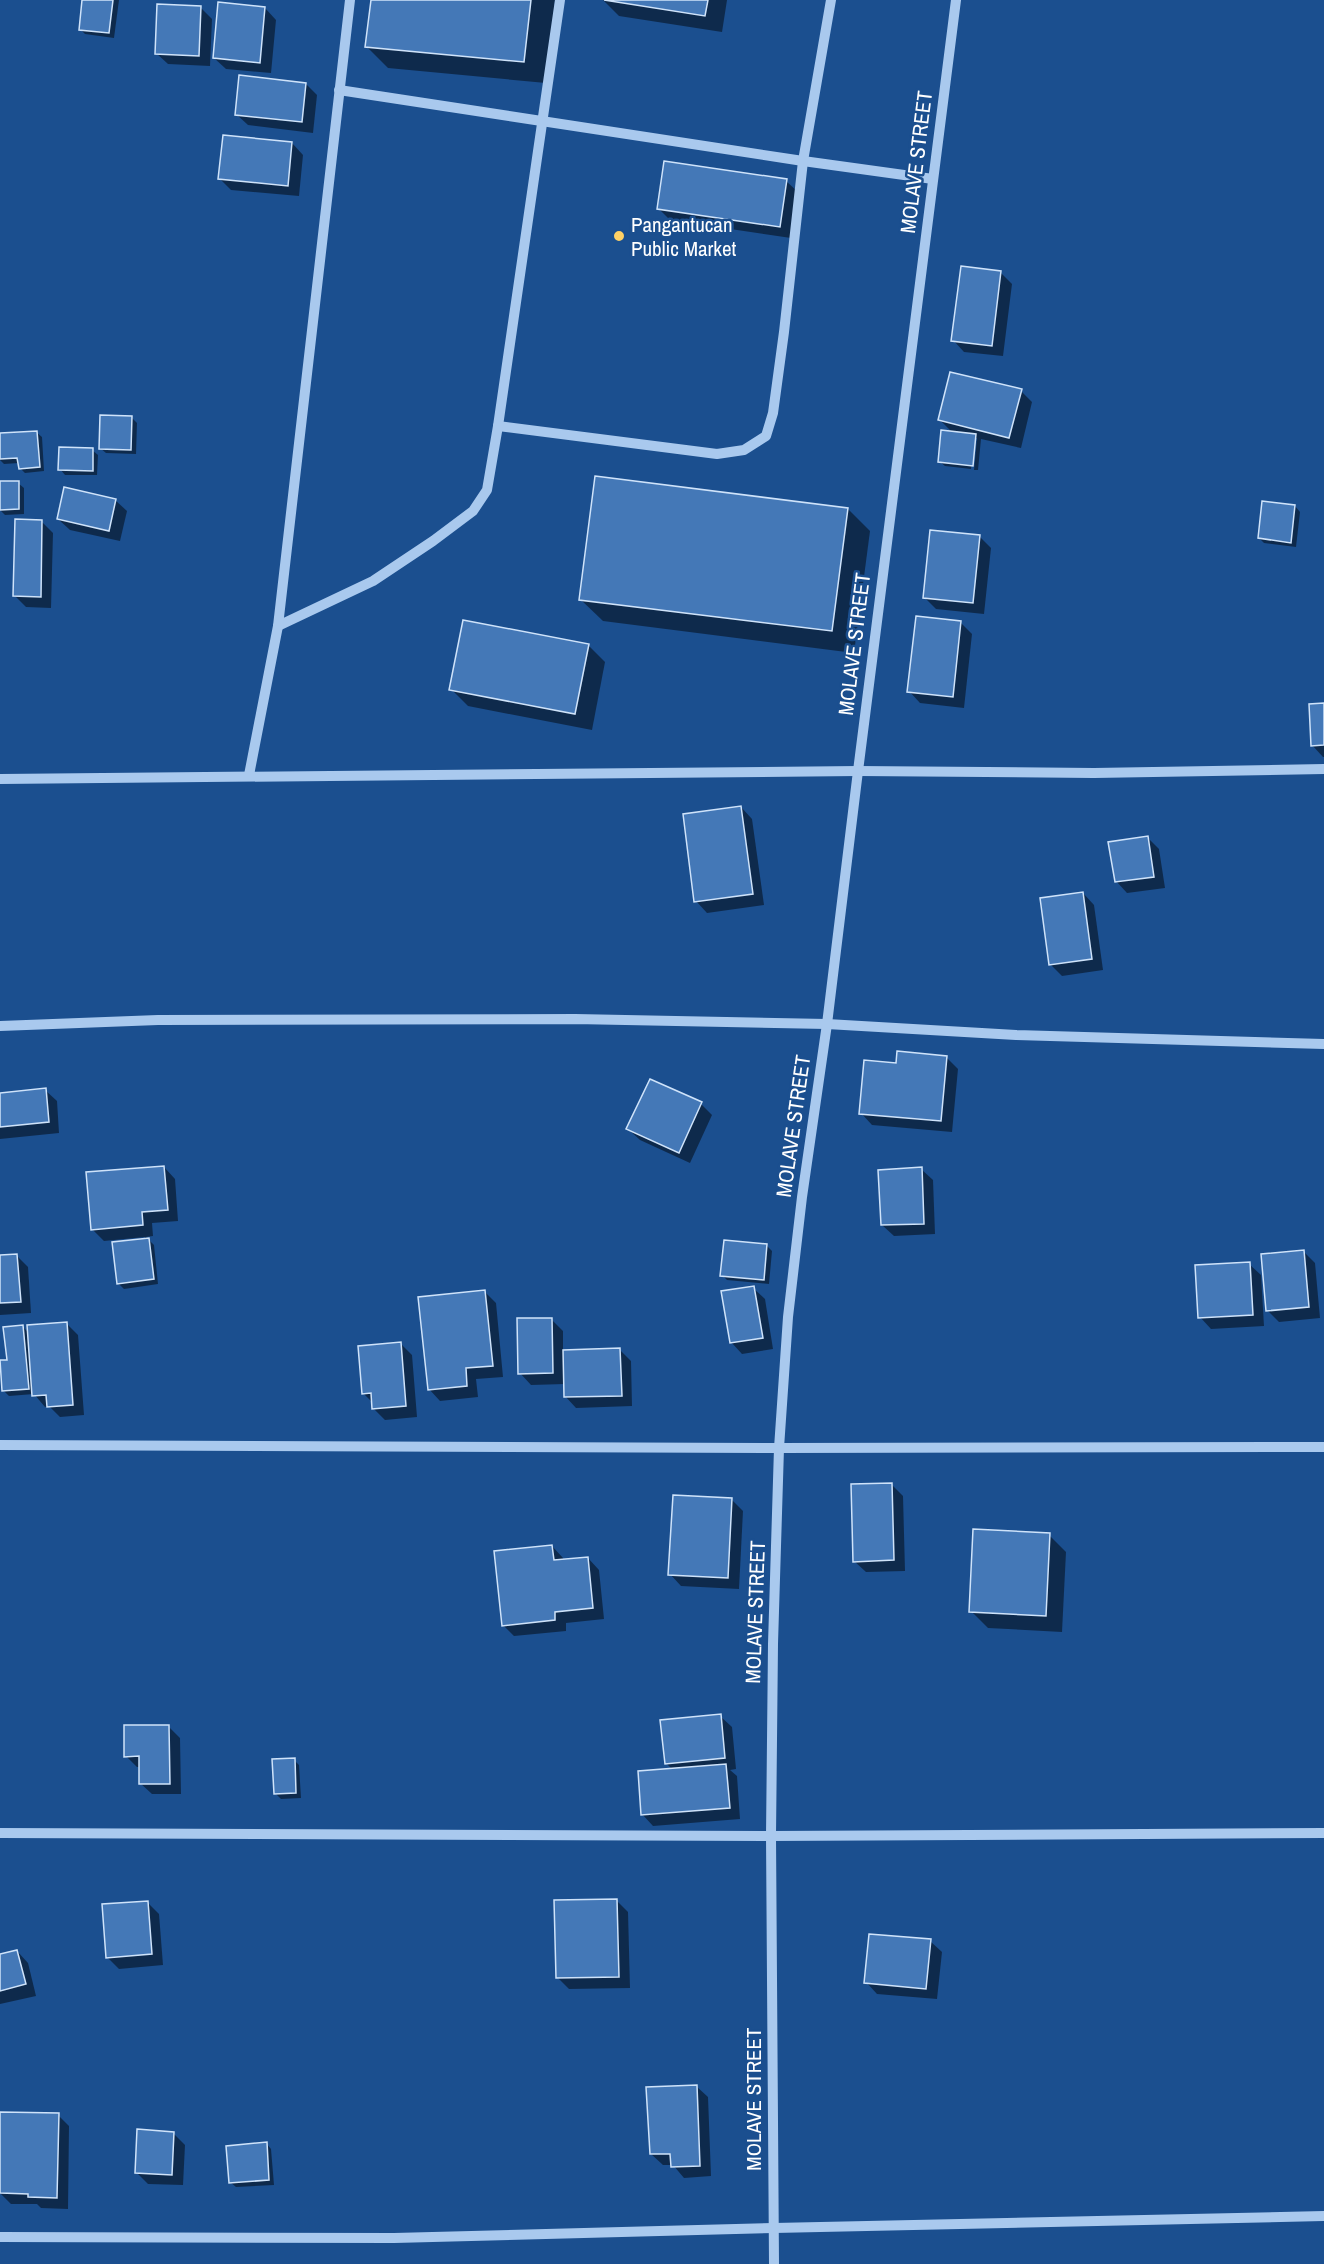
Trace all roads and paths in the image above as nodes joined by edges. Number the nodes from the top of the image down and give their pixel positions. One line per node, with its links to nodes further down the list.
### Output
1 (350, 0): 5 (street)
2 (560, 0): 6 (street)
3 (831, 0): 7 (street)
4 (956, 0): 8 (street, MOLAVE STREET)
5 (339, 90): 6 (street); 10 (street)
6 (543, 121): 7 (street); 9 (street)
7 (803, 161): 8 (street); 9 (street)
8 (933, 179): 12 (street, MOLAVE STREET)
9 (498, 426): 10 (street)
10 (278, 626): 13 (street)
11 (1324, 769): 12 (street)
12 (858, 771): 13 (street); 15 (street, MOLAVE STREET)
13 (249, 775): 14 (street)
14 (0, 779)
15 (827, 1024): 16 (street); 17 (street); 20 (street, MOLAVE STREET)
16 (0, 1026)
17 (1324, 1044)
18 (0, 1445): 20 (street)
19 (1324, 1447): 20 (street)
20 (779, 1448): 23 (street, MOLAVE STREET)
21 (0, 1833): 23 (street)
22 (1324, 1833): 23 (street)
23 (771, 1836): 25 (street, MOLAVE STREET)
24 (1324, 2216): 25 (street)
25 (774, 2228): 26 (street); 27 (street, MOLAVE STREET)
26 (0, 2237)
27 (774, 2264)

